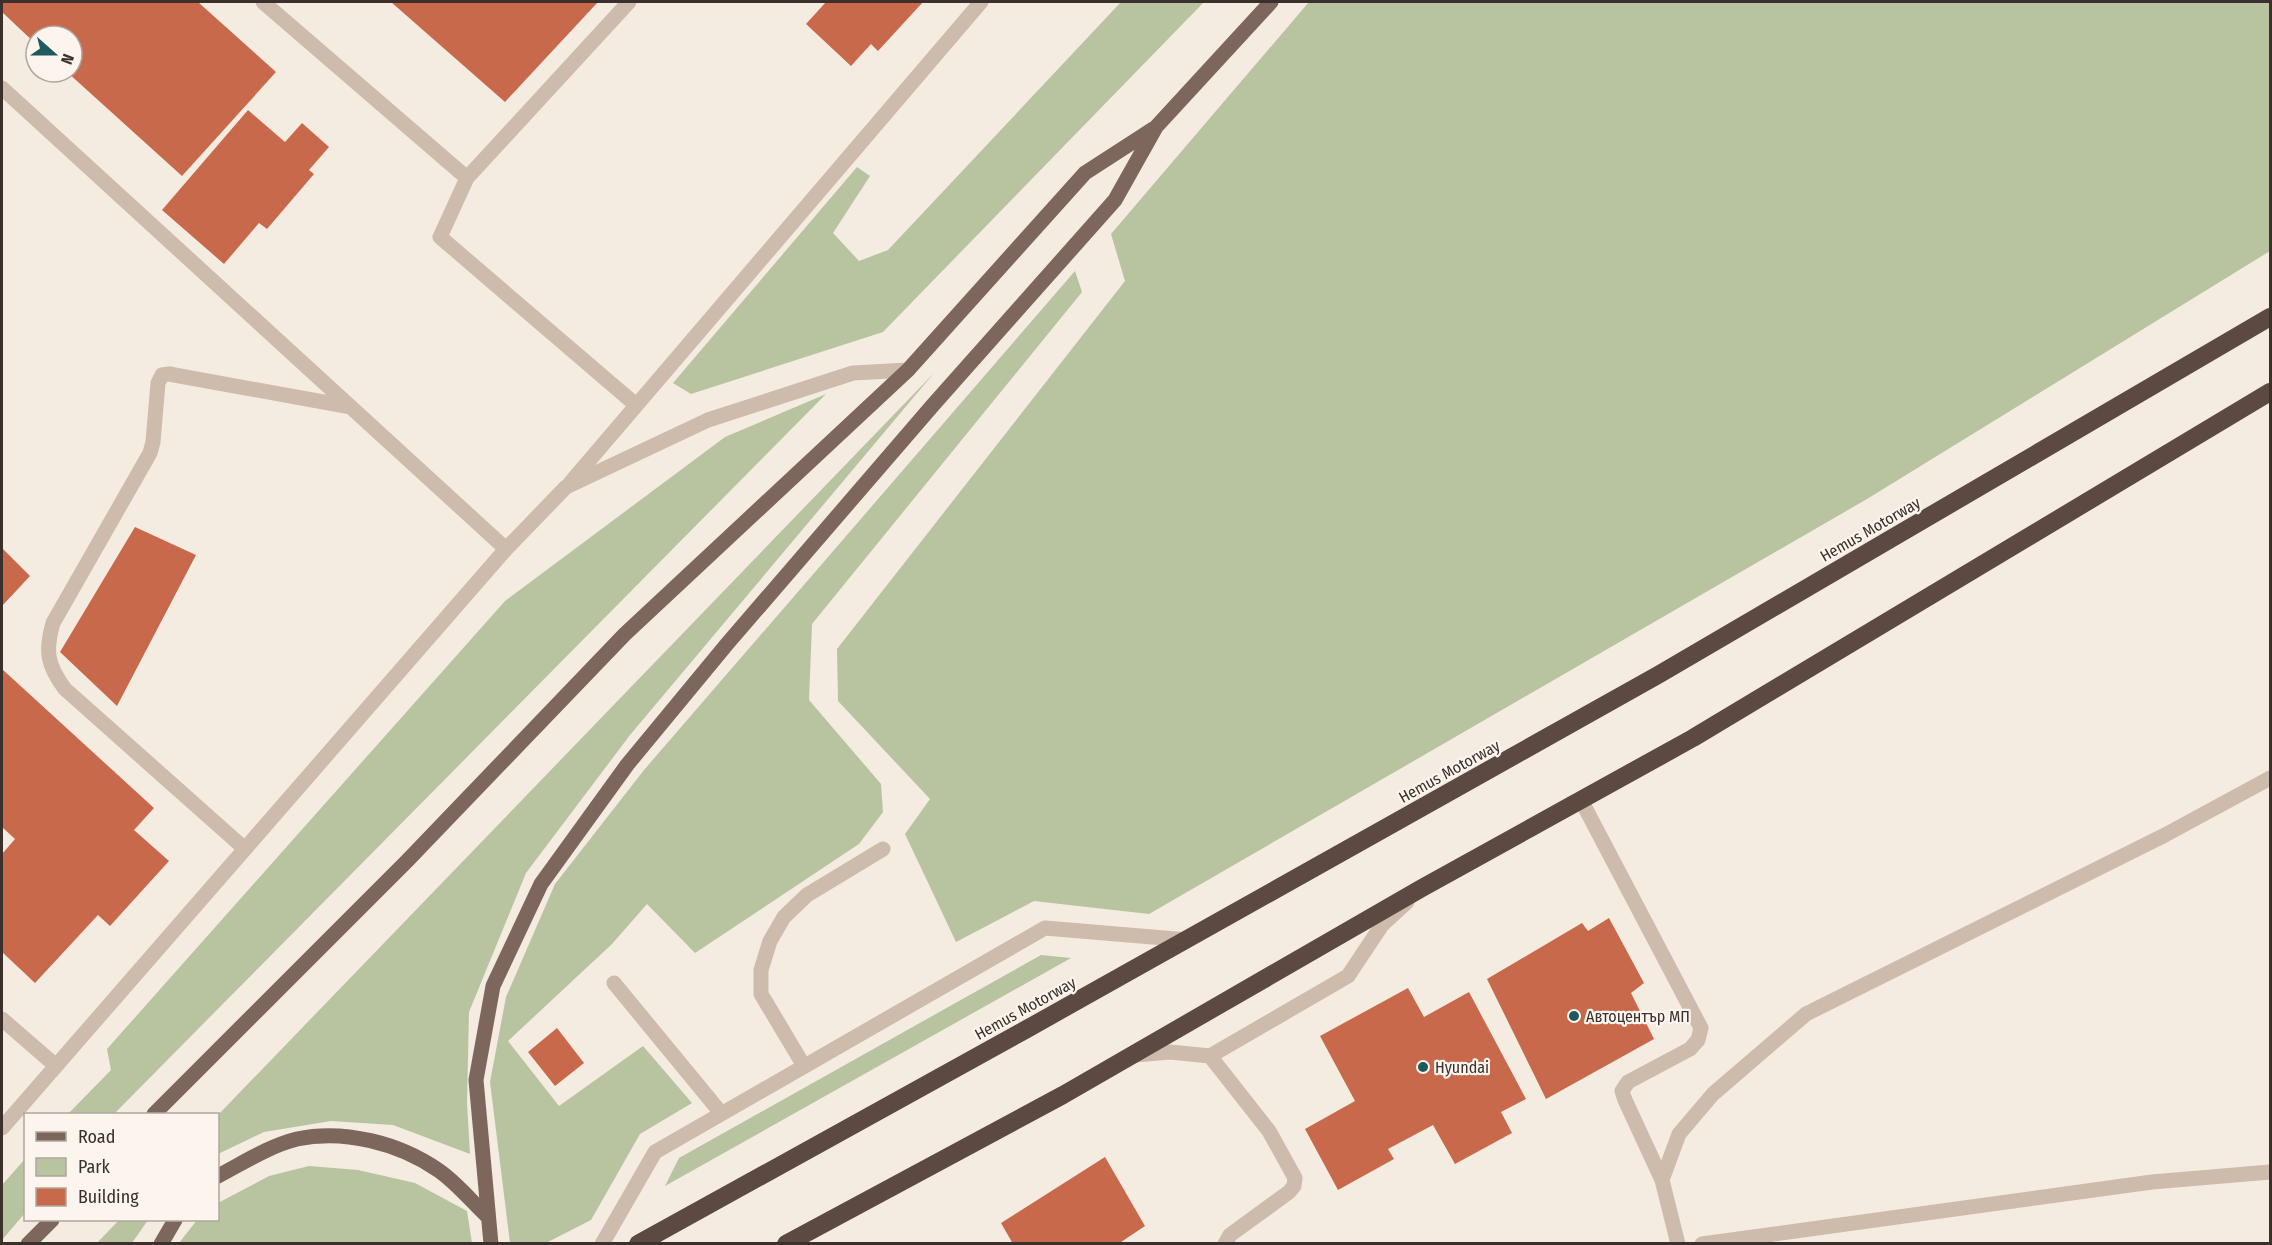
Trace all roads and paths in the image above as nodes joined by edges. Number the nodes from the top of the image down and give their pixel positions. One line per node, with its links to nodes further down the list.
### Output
1 (263, 2): 7 (lane)
2 (629, 2): 7 (lane)
3 (981, 2): 11 (lane)
4 (1271, 2): 6 (main road)
5 (2, 88): 12 (lane)
6 (1156, 127): 9 (main road); 33 (main road)
7 (467, 178): 11 (lane)
8 (2271, 318): 20 (highway, Hemus Motorway)
9 (908, 370): 13 (lane); 27 (main road)
10 (2271, 392): 16 (highway)
11 (636, 405): 13 (lane)
12 (351, 407): 14 (lane); 17 (lane)
13 (566, 487): 14 (lane)
14 (506, 549): 17 (lane)
15 (2271, 778): 32 (lane)
16 (1581, 800): 19 (highway); 32 (lane)
17 (245, 849): 25 (lane)
18 (883, 849): 26 (lane)
19 (1422, 888): 23 (highway); 24 (lane)
20 (1188, 940): 26 (lane); 40 (highway, Hemus Motorway)
21 (614, 983): 28 (lane)
22 (2, 1019): 25 (lane)
23 (1132, 1055): 24 (lane); 41 (highway)
24 (1210, 1056): 42 (lane)
25 (56, 1066): 29 (lane)
26 (804, 1066): 28 (lane)
27 (155, 1113)
28 (721, 1113): 39 (lane)
29 (2, 1128)
30 (2271, 1172): 44 (lane)
31 (219, 1175): 33 (main road)
32 (1662, 1180): 43 (lane)
33 (488, 1217): 38 (main road)
34 (51, 1221): 36 (main road)
35 (174, 1221): 37 (main road)
36 (28, 1244)
37 (161, 1244)
38 (491, 1244)
39 (602, 1244)
40 (638, 1244)
41 (786, 1244)
42 (1225, 1244)
43 (1678, 1244)
44 (1702, 1244)

